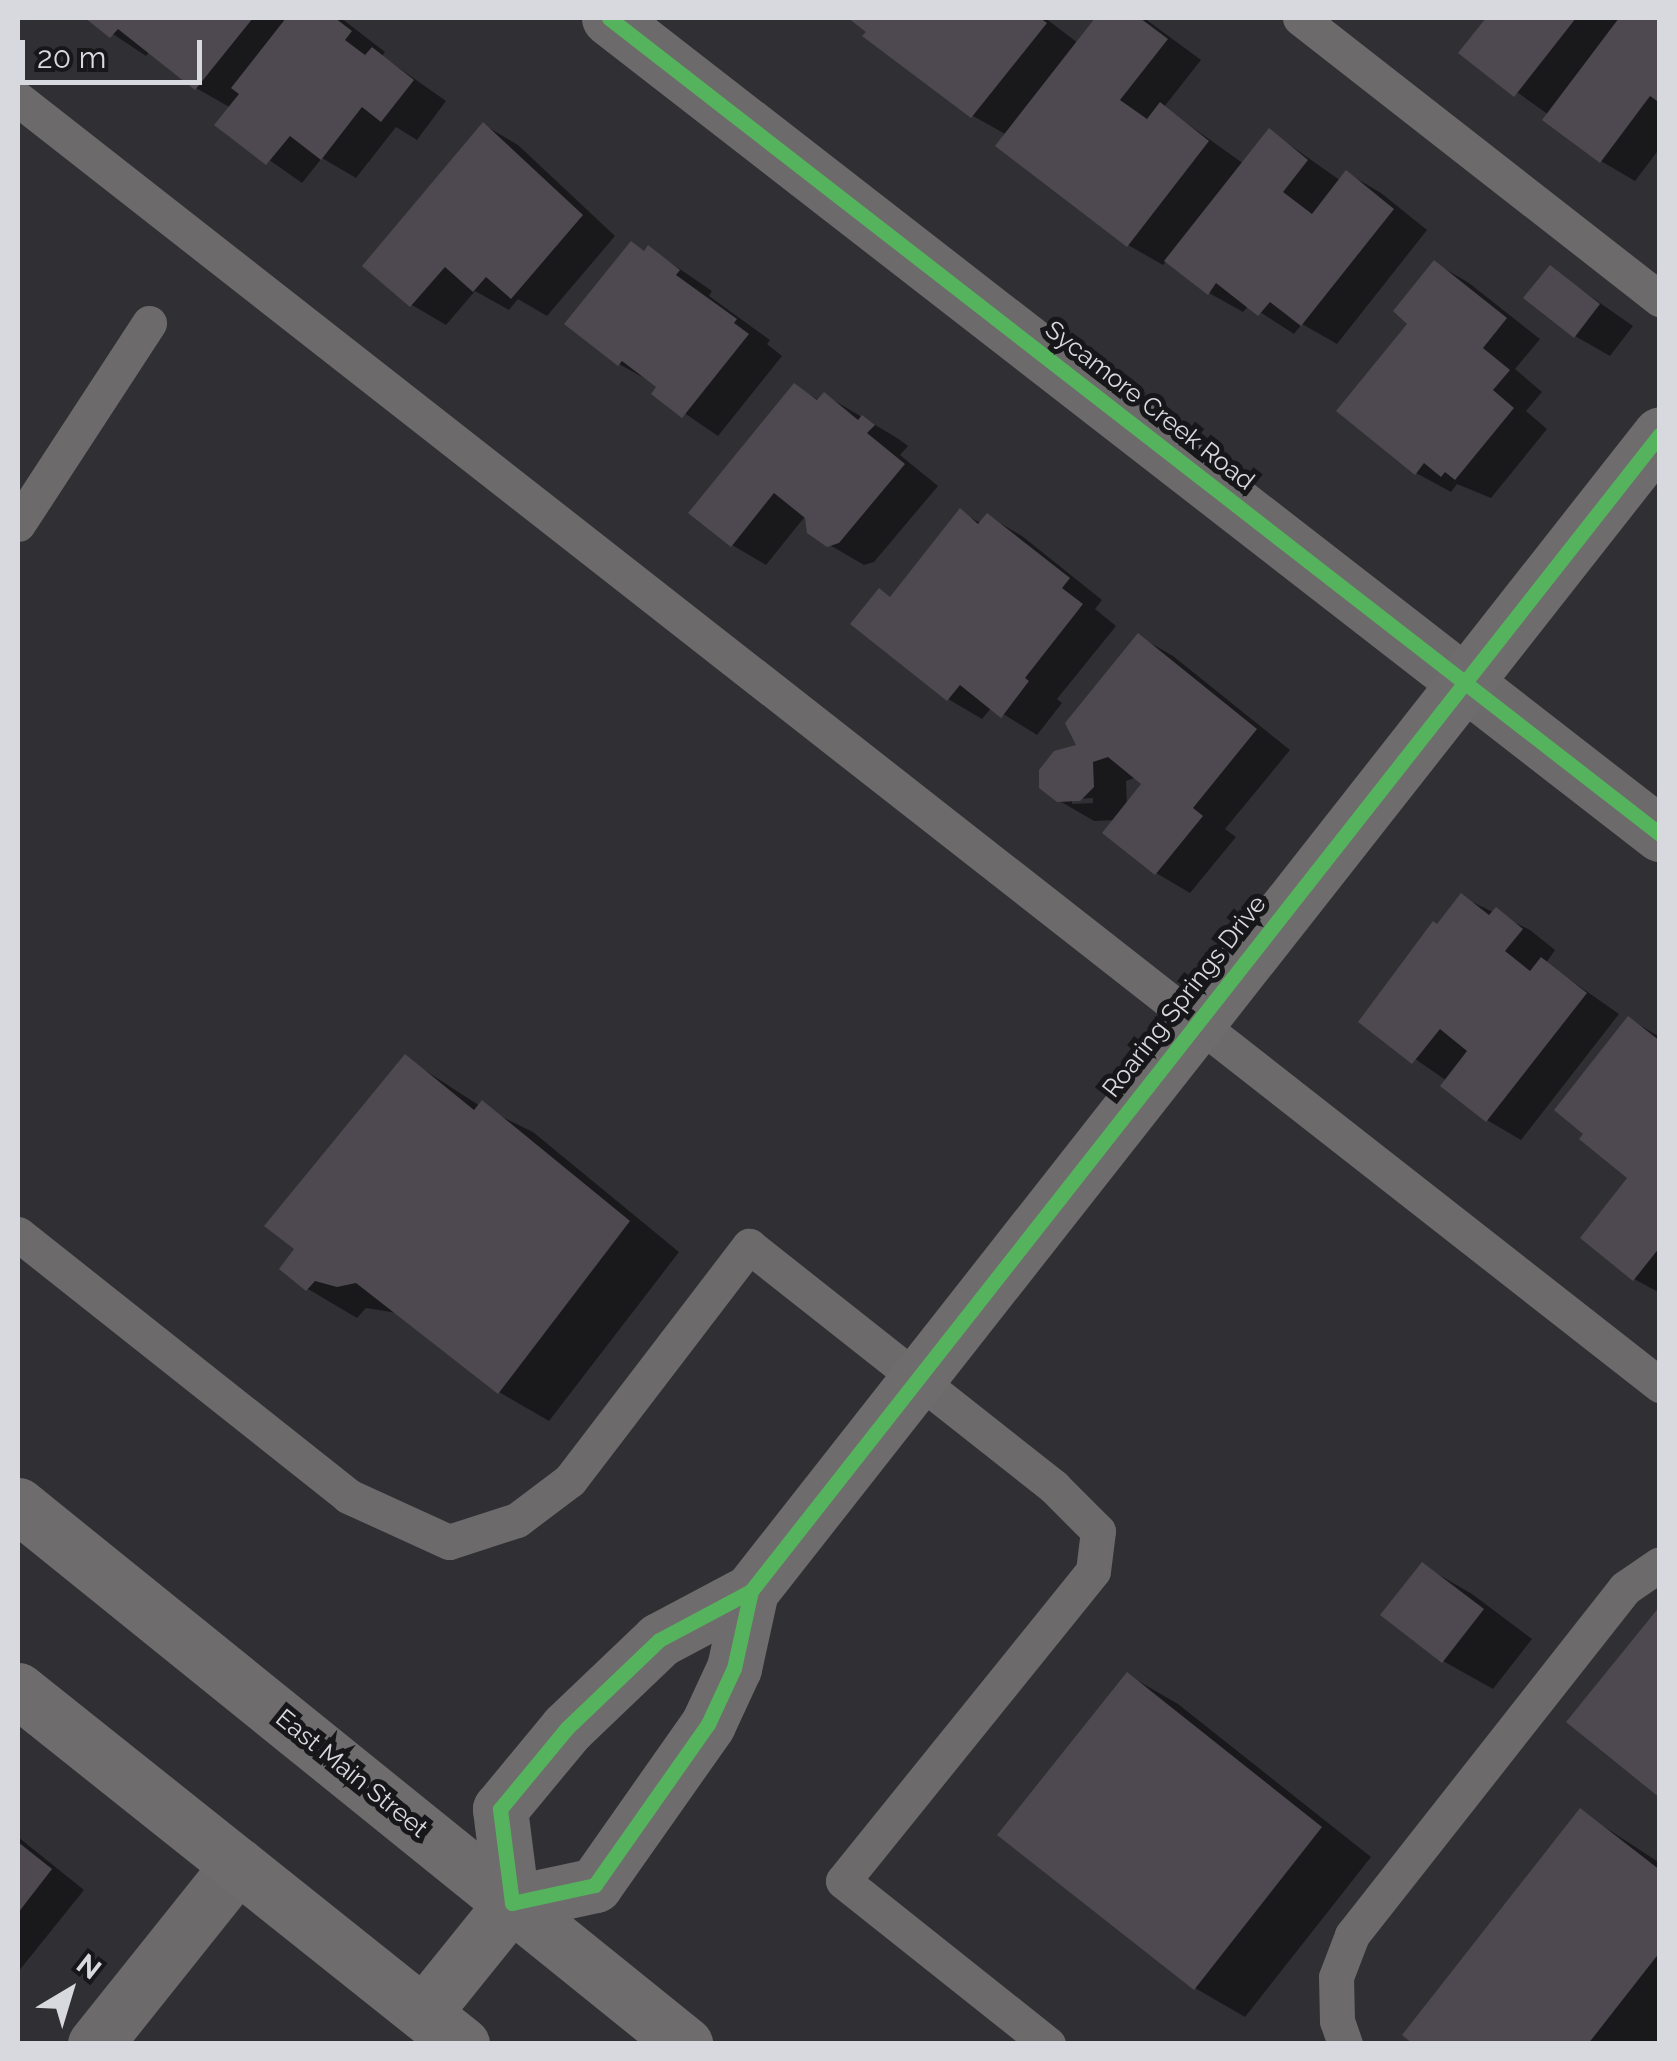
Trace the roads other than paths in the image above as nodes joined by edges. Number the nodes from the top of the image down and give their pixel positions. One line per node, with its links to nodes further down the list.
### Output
1 (609, 18): 8 (street, Sycamore Creek Road)
2 (1300, 18): 4 (lane)
3 (18, 99): 10 (lane)
4 (1660, 299)
5 (149, 323): 7 (lane)
6 (1660, 434): 8 (street, Roaring Springs Drive)
7 (18, 524)
8 (1463, 680): 9 (street, Sycamore Creek Road); 10 (street, Roaring Springs Drive)
9 (1660, 834)
10 (1196, 1022): 12 (street, Roaring Springs Drive); 13 (lane)
11 (18, 1234): 12 (lane)
12 (917, 1378): 16 (street, Roaring Springs Drive); 23 (lane)
13 (1660, 1385)
14 (18, 1505): 19 (street, East Main Street)
15 (1660, 1564): 24 (lane)
16 (751, 1591): 19 (street, Roaring Springs Drive); 19 (street, Roaring Springs Drive)
17 (18, 1690): 18 (street)
18 (238, 1864): 20 (street); 21 (street)
19 (512, 1903): 20 (street); 22 (street, East Main Street)
20 (443, 2028)
21 (95, 2044)
22 (685, 2044)
23 (1048, 2044)
24 (1345, 2044)

